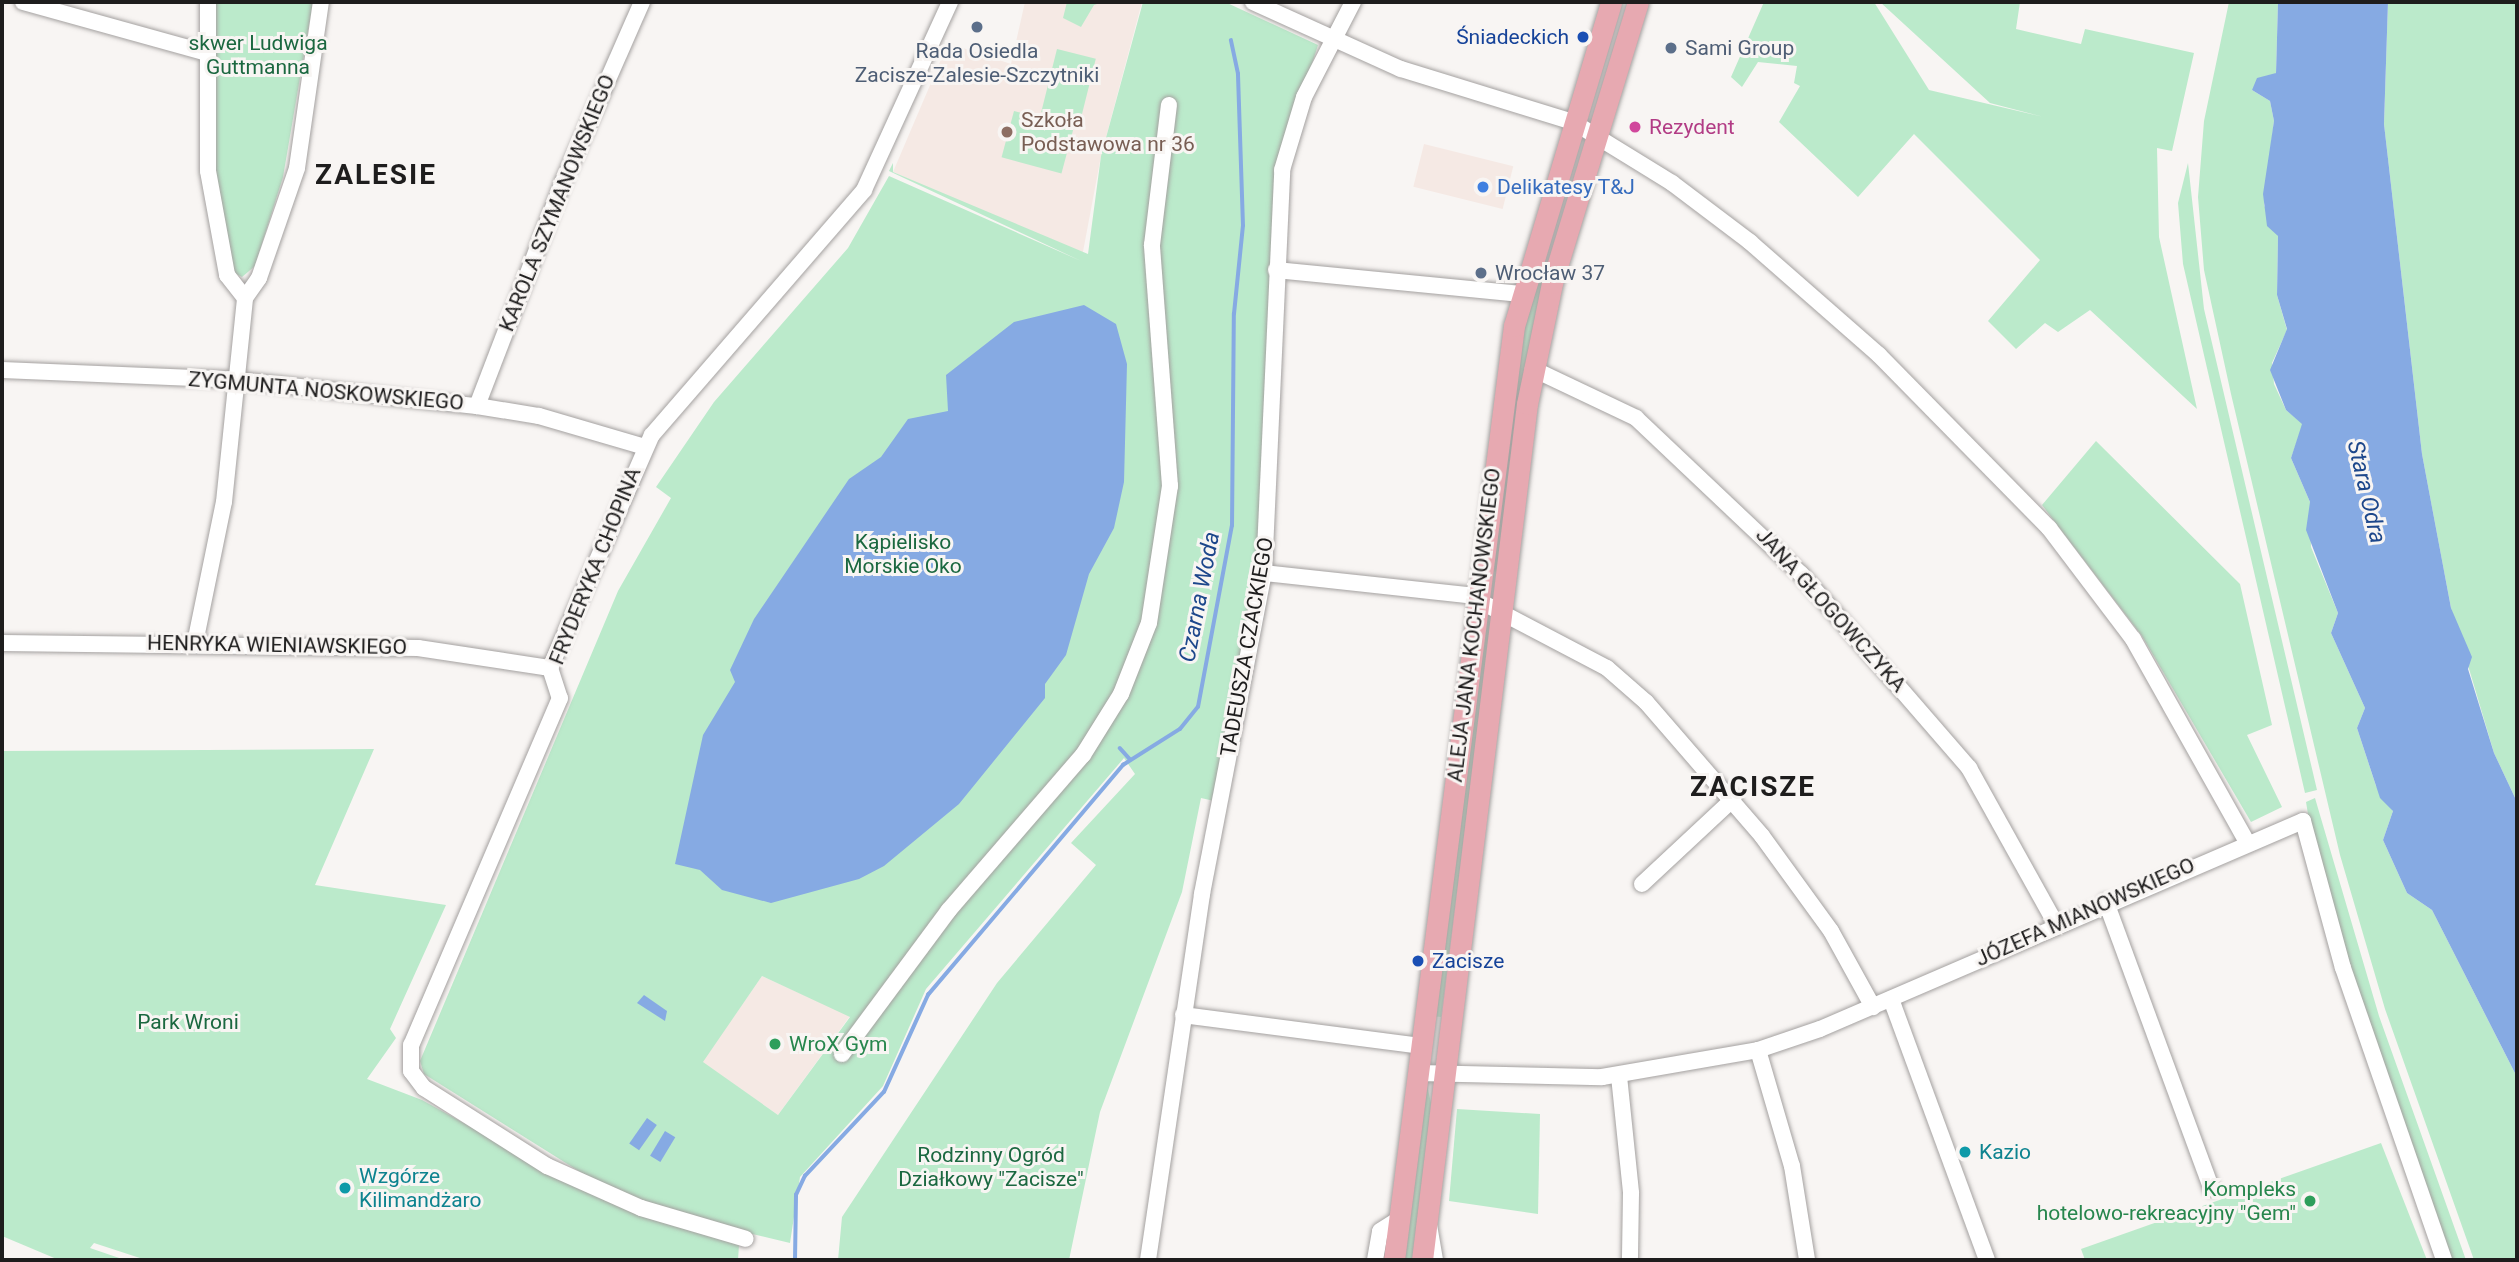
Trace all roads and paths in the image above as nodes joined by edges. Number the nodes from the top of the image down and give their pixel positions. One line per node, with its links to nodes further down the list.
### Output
1 (23, 2): 11 (street)
2 (208, 2): 11 (street)
3 (321, 2): 17 (street)
4 (642, 2): 21 (street, KAROLA SZYMANOWSKIEGO)
5 (950, 2): 22 (street, FRYDERYKA CHOPINA)
6 (1253, 2): 10 (street)
7 (1353, 2): 10 (street, TADEUSZA CZACKIEGO)
8 (1611, 2): 13 (main road, ALEJA JANA KOCHANOWSKIEGO)
9 (1638, 2): 14 (main road, ALEJA JANA KOCHANOWSKIEGO)
10 (1332, 39): 13 (street); 15 (street, TADEUSZA CZACKIEGO)
11 (203, 52): 17 (street)
12 (1169, 105): 39 (street)
13 (1573, 122): 14 (street); 16 (main road, ALEJA JANA KOCHANOWSKIEGO)
14 (1596, 136): 18 (main road, ALEJA JANA KOCHANOWSKIEGO); 30 (street)
15 (1276, 270): 16 (street); 23 (street, TADEUSZA CZACKIEGO)
16 (1521, 293): 24 (main road, ALEJA JANA KOCHANOWSKIEGO)
17 (246, 298): 20 (street)
18 (1533, 369): 25 (main road, ALEJA JANA KOCHANOWSKIEGO); 33 (street, JANA GŁOGOWCZYKA)
19 (2, 370): 20 (street, ZYGMUNTA NOSKOWSKIEGO)
20 (236, 380): 21 (street, ZYGMUNTA NOSKOWSKIEGO); 27 (street)
21 (477, 405): 22 (street, ZYGMUNTA NOSKOWSKIEGO)
22 (645, 447): 28 (street, FRYDERYKA CHOPINA)
23 (1264, 573): 24 (street); 36 (street, TADEUSZA CZACKIEGO)
24 (1478, 599): 25 (street); 37 (main road, ALEJA JANA KOCHANOWSKIEGO)
25 (1499, 616): 29 (street); 41 (main road, ALEJA JANA KOCHANOWSKIEGO)
26 (2, 643): 27 (street, HENRYKA WIENIAWSKIEGO)
27 (195, 643): 28 (street, HENRYKA WIENIAWSKIEGO)
28 (550, 668): 45 (street, FRYDERYKA CHOPINA)
29 (1733, 799): 31 (street); 35 (street)
30 (2246, 842): 32 (street, JÓZEFA MIANOWSKIEGO); 53 (street, JÓZEFA MIANOWSKIEGO)
31 (1642, 884)
32 (2106, 902): 33 (street, JÓZEFA MIANOWSKIEGO); 43 (street)
33 (2056, 923): 34 (street, JÓZEFA MIANOWSKIEGO)
34 (1891, 999): 35 (street, JÓZEFA MIANOWSKIEGO); 52 (street)
35 (1873, 1007): 38 (street, JÓZEFA MIANOWSKIEGO)
36 (1183, 1015): 37 (street); 47 (street, TADEUSZA CZACKIEGO)
37 (1422, 1046): 40 (main road, ALEJA JANA KOCHANOWSKIEGO)
38 (1758, 1049): 42 (street, JÓZEFA MIANOWSKIEGO); 51 (street)
39 (842, 1054)
40 (1419, 1073): 41 (street, JÓZEFA MIANOWSKIEGO); 46 (main road, ALEJA JANA KOCHANOWSKIEGO)
41 (1441, 1076): 42 (street, JÓZEFA MIANOWSKIEGO); 44 (main road, ALEJA JANA KOCHANOWSKIEGO)
42 (1619, 1076): 50 (street)
43 (2211, 1188)
44 (1426, 1213): 48 (main road, ALEJA JANA KOCHANOWSKIEGO); 49 (street, ALEJA JANA KOCHANOWSKIEGO)
45 (746, 1239)
46 (1381, 1259)
47 (1148, 1260)
48 (1422, 1260)
49 (1435, 1260)
50 (1630, 1260)
51 (1807, 1260)
52 (1987, 1260)
53 (2444, 1260)

